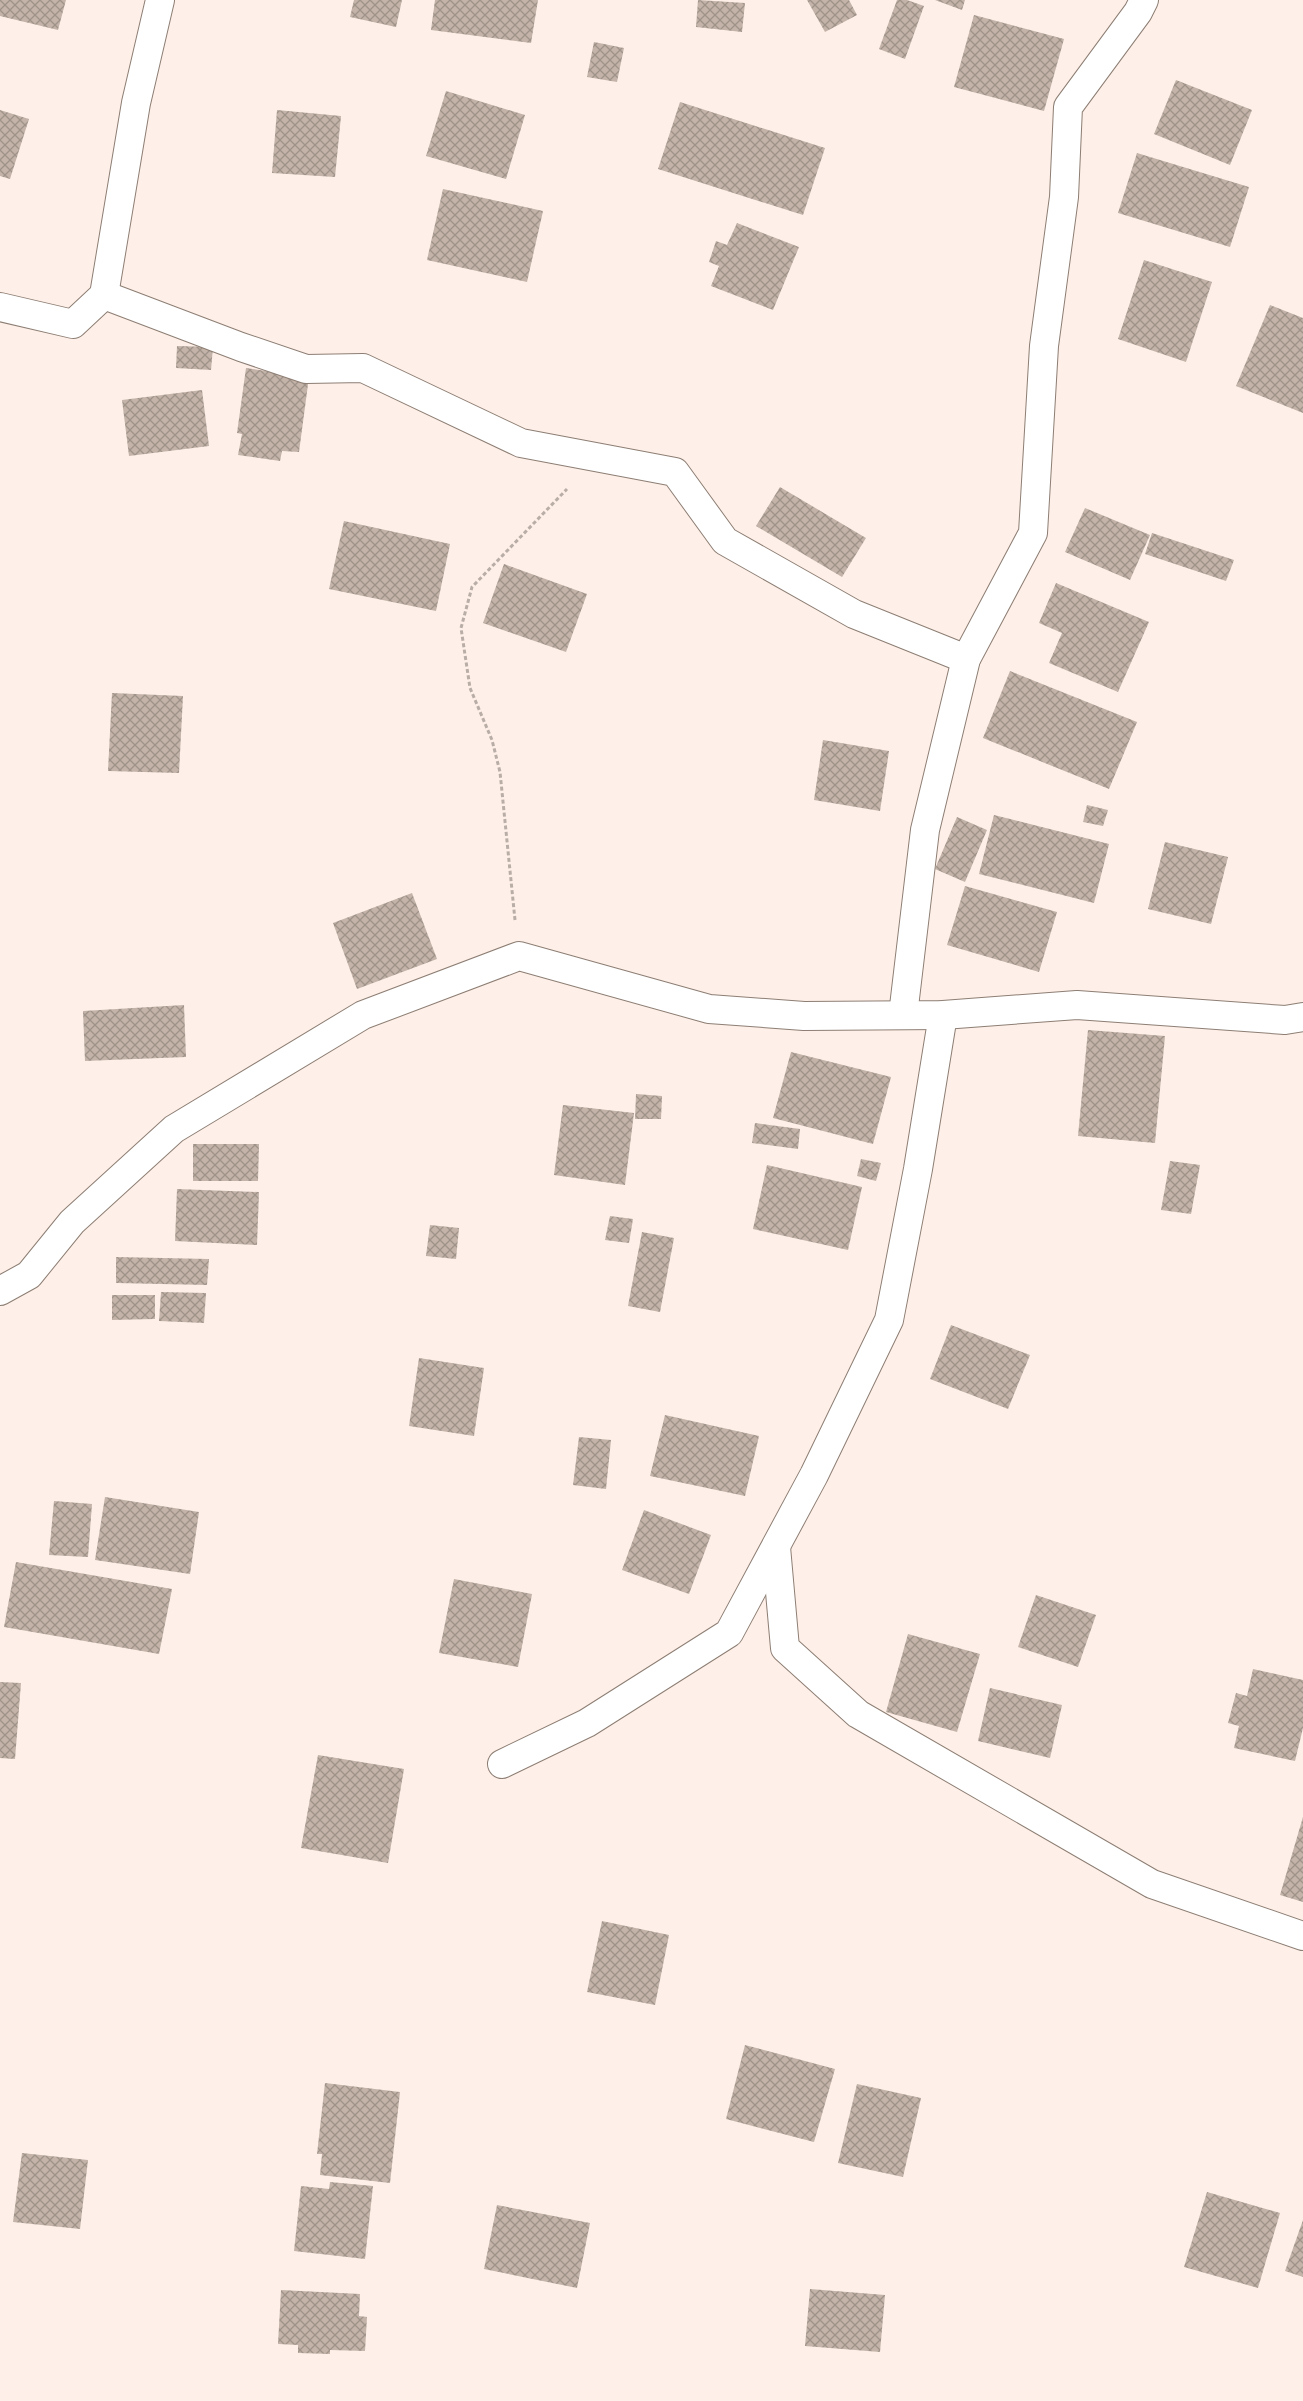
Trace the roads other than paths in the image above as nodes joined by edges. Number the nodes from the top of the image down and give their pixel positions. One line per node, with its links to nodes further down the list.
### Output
1 (160, 0): 3 (street)
2 (1144, 0): 5 (street)
3 (104, 295): 4 (street); 5 (street)
4 (0, 307)
5 (966, 659): 6 (street)
6 (903, 1015): 7 (street); 9 (street)
7 (942, 1015): 8 (street); 10 (street)
8 (1303, 1017)
9 (0, 1291)
10 (776, 1548): 11 (street); 12 (street)
11 (502, 1764)
12 (1303, 1936)

